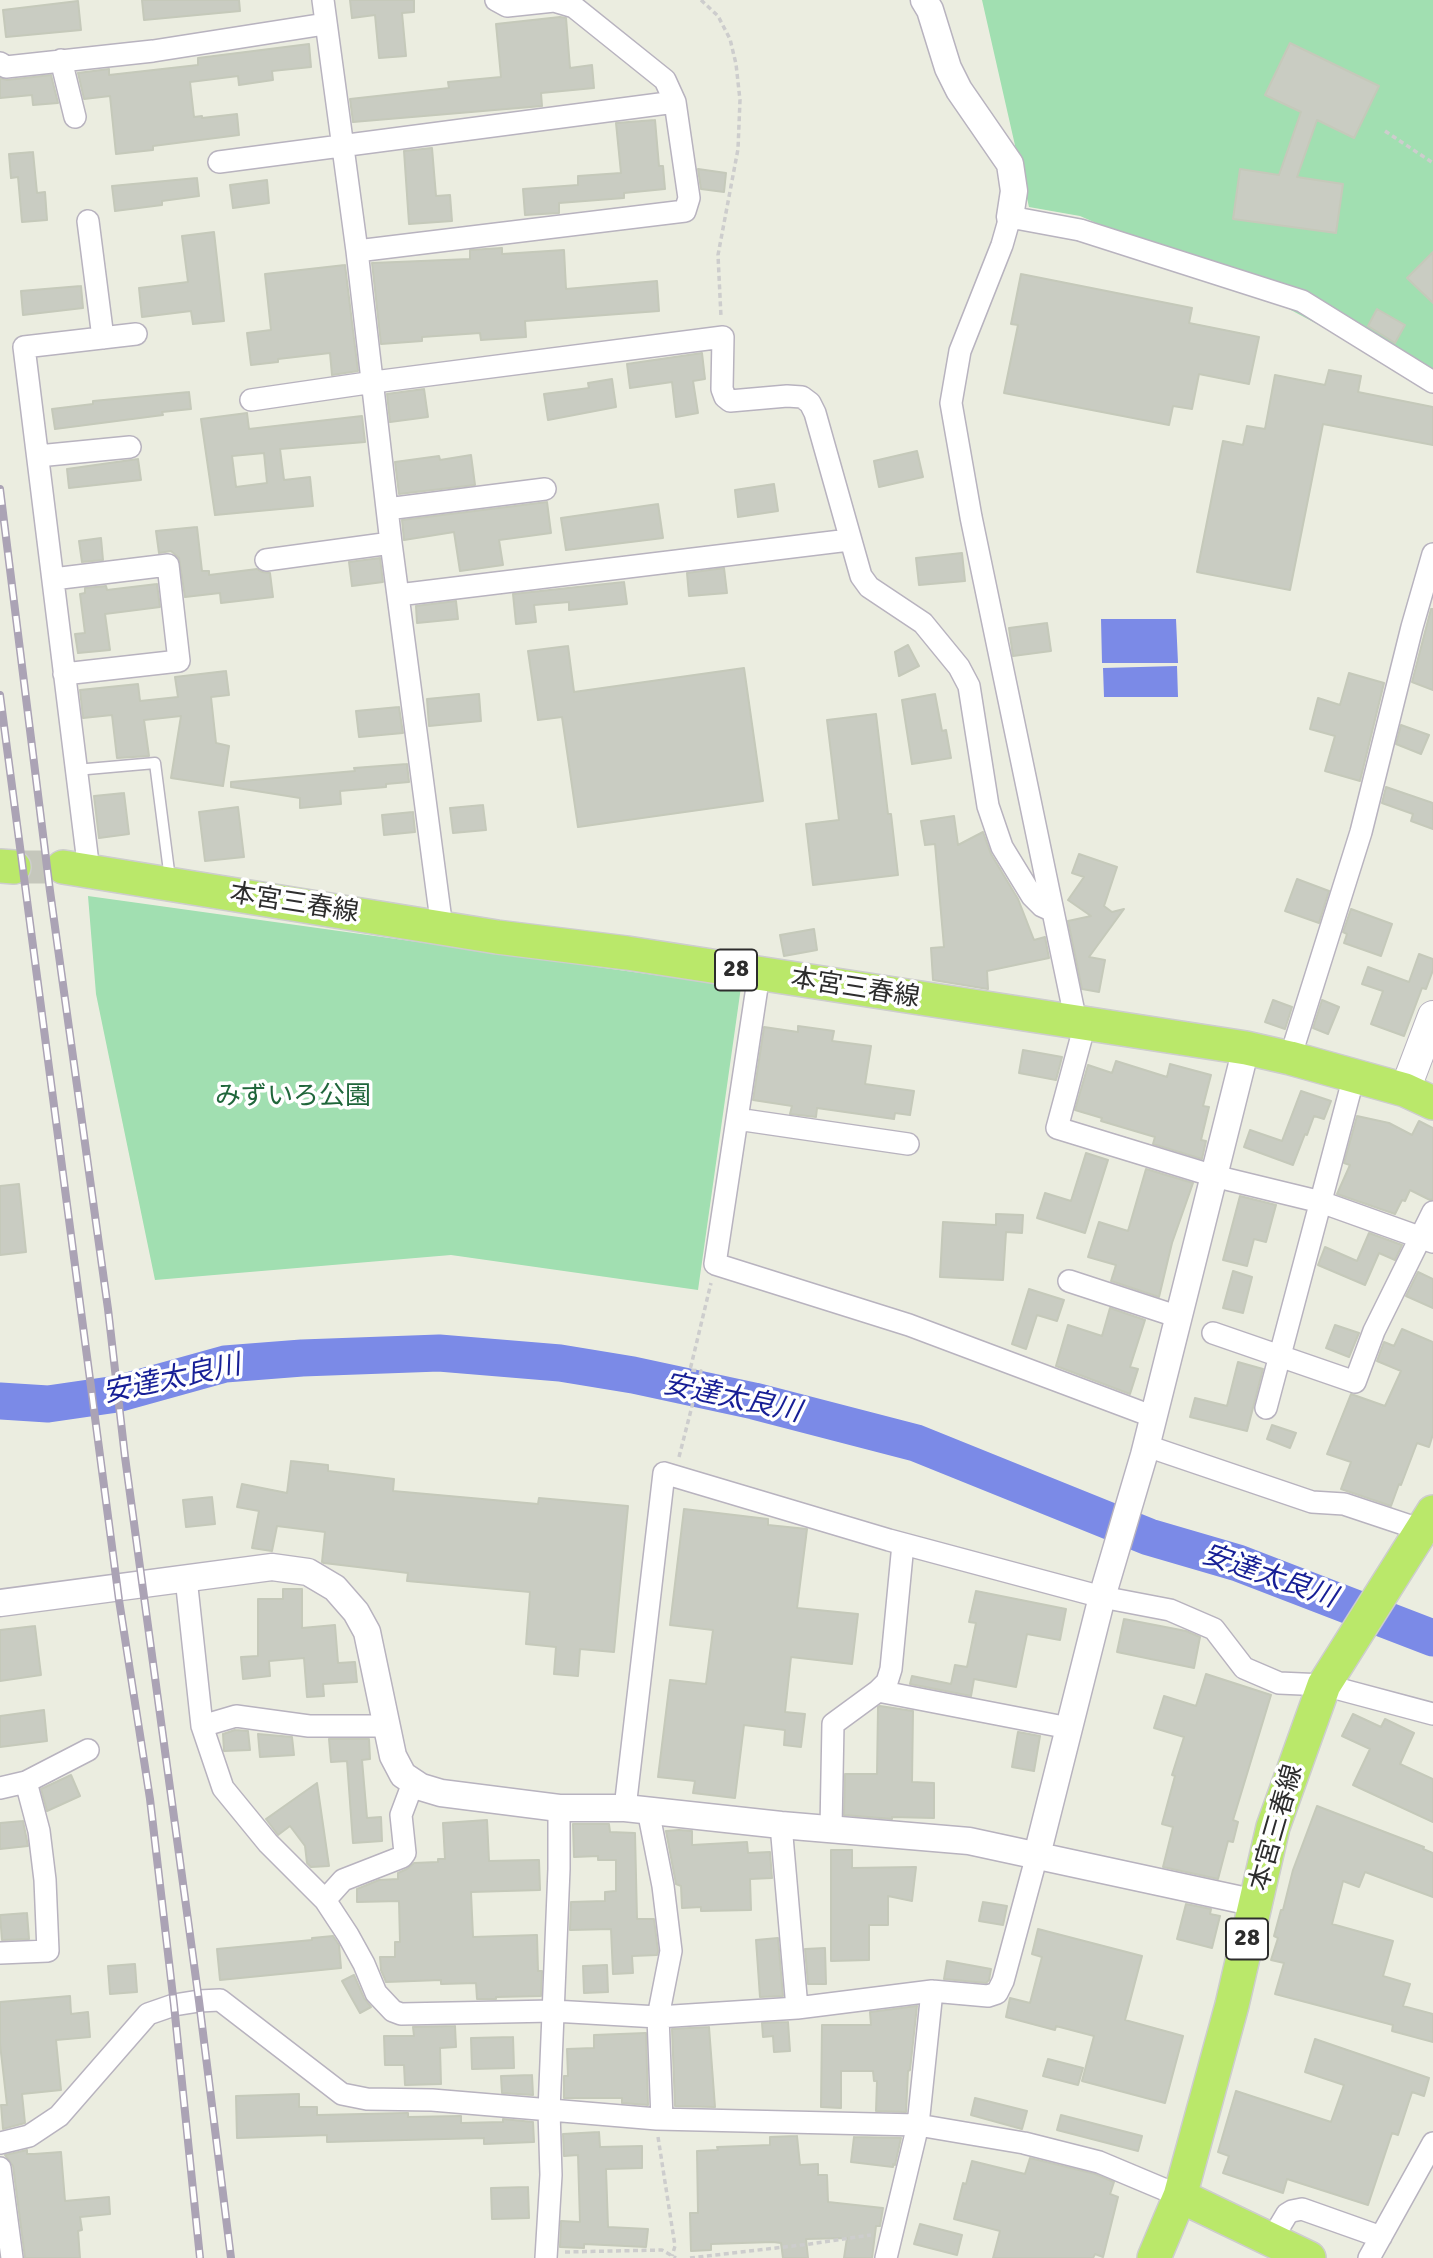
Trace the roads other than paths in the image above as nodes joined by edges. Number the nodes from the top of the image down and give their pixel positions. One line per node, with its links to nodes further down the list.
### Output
1 (323, 0): 4 (street)
2 (496, 0): 7 (street)
3 (924, 0): 11 (street)
4 (325, 24): 5 (street); 9 (street)
5 (61, 60): 6 (street); 8 (street)
6 (0, 63)
7 (675, 102): 9 (street); 13 (street)
8 (75, 117)
9 (343, 147): 10 (street); 13 (street)
10 (219, 162)
11 (1010, 217): 17 (street); 33 (street)
12 (88, 222): 15 (street)
13 (357, 251): 16 (street)
14 (136, 334): 15 (street)
15 (103, 338): 20 (street)
16 (374, 382): 18 (street); 22 (street); 23 (street)
17 (1433, 382)
18 (251, 400)
19 (130, 447): 20 (street)
20 (38, 456): 27 (street)
21 (545, 489): 22 (street)
22 (387, 509): 24 (street)
23 (849, 540): 28 (street); 33 (street)
24 (391, 543): 26 (street); 28 (street)
25 (1432, 559): 39 (street)
26 (266, 560)
27 (53, 579): 29 (street); 29 (street)
28 (398, 595): 34 (street)
29 (64, 674): 30 (street)
30 (76, 770): 31 (street); 32 (lane)
31 (76, 869): 32 (main road, 本宮三春線 / 28)
32 (171, 884): 34 (main road, 本宮三春線 / 28)
33 (1053, 911): 37 (street)
34 (442, 928): 35 (main road, 本宮三春線 / 28)
35 (759, 974): 37 (main road, 本宮三春線 / 28); 42 (street)
36 (1433, 1016): 41 (main road)
37 (1080, 1023): 38 (main road, 本宮三春線 / 28); 44 (street)
38 (1246, 1048): 39 (main road, 本宮三春線 / 28); 44 (street)
39 (1290, 1058): 40 (main road, 本宮三春線 / 28)
40 (1354, 1076): 41 (main road, 本宮三春線 / 28); 45 (street)
41 (1419, 1096)
42 (737, 1119): 43 (street); 53 (street)
43 (908, 1144)
44 (1214, 1176): 45 (street); 49 (street)
45 (1321, 1202): 47 (street); 51 (street)
46 (1433, 1212): 47 (street)
47 (1427, 1240): 51 (street)
48 (1069, 1280): 49 (street)
49 (1179, 1317): 53 (street)
50 (1213, 1334): 51 (street)
51 (1280, 1358): 52 (street)
52 (1266, 1408)
53 (1154, 1417): 54 (street)
54 (1146, 1450): 55 (street); 58 (street)
55 (1425, 1531): 60 (main road, 本宮三春線 / 28)
56 (903, 1544): 58 (street); 61 (street); 71 (street)
57 (186, 1578): 59 (street); 63 (street); 64 (street)
58 (1102, 1597): 60 (street); 65 (street)
59 (0, 1602)
60 (1324, 1685): 62 (street); 76 (main road, 本宮三春線 / 28)
61 (878, 1691): 65 (street); 73 (street)
62 (1433, 1714)
63 (202, 1726): 64 (street); 75 (street)
64 (386, 1726): 68 (street)
65 (1069, 1728): 74 (street)
66 (88, 1750): 67 (street)
67 (26, 1782): 69 (street); 77 (street)
68 (413, 1783): 70 (street); 75 (street)
69 (0, 1788)
70 (559, 1808): 71 (street); 80 (street)
71 (636, 1809): 72 (street); 81 (street)
72 (782, 1825): 73 (street); 79 (street)
73 (831, 1828): 74 (street)
74 (1037, 1854): 76 (street); 78 (street)
75 (325, 1900): 80 (street)
76 (1256, 1903): 88 (main road, 本宮三春線 / 28)
77 (0, 1953)
78 (932, 1991): 79 (street); 84 (street)
79 (797, 2008): 81 (street)
80 (553, 2011): 81 (street); 82 (street)
81 (658, 2017): 83 (street)
82 (549, 2111): 83 (street); 85 (street); 91 (street)
83 (659, 2119): 84 (street)
84 (918, 2125): 88 (street); 93 (street)
85 (0, 2143)
86 (1433, 2143): 89 (street)
87 (0, 2168): 92 (street)
88 (1180, 2196): 90 (main road); 94 (main road, 本宮三春線)
89 (1381, 2237): 90 (street); 96 (street)
90 (1272, 2239): 95 (main road)
91 (546, 2255)
92 (12, 2258)
93 (887, 2258)
94 (1154, 2258)
95 (1309, 2258)
96 (1369, 2258)

